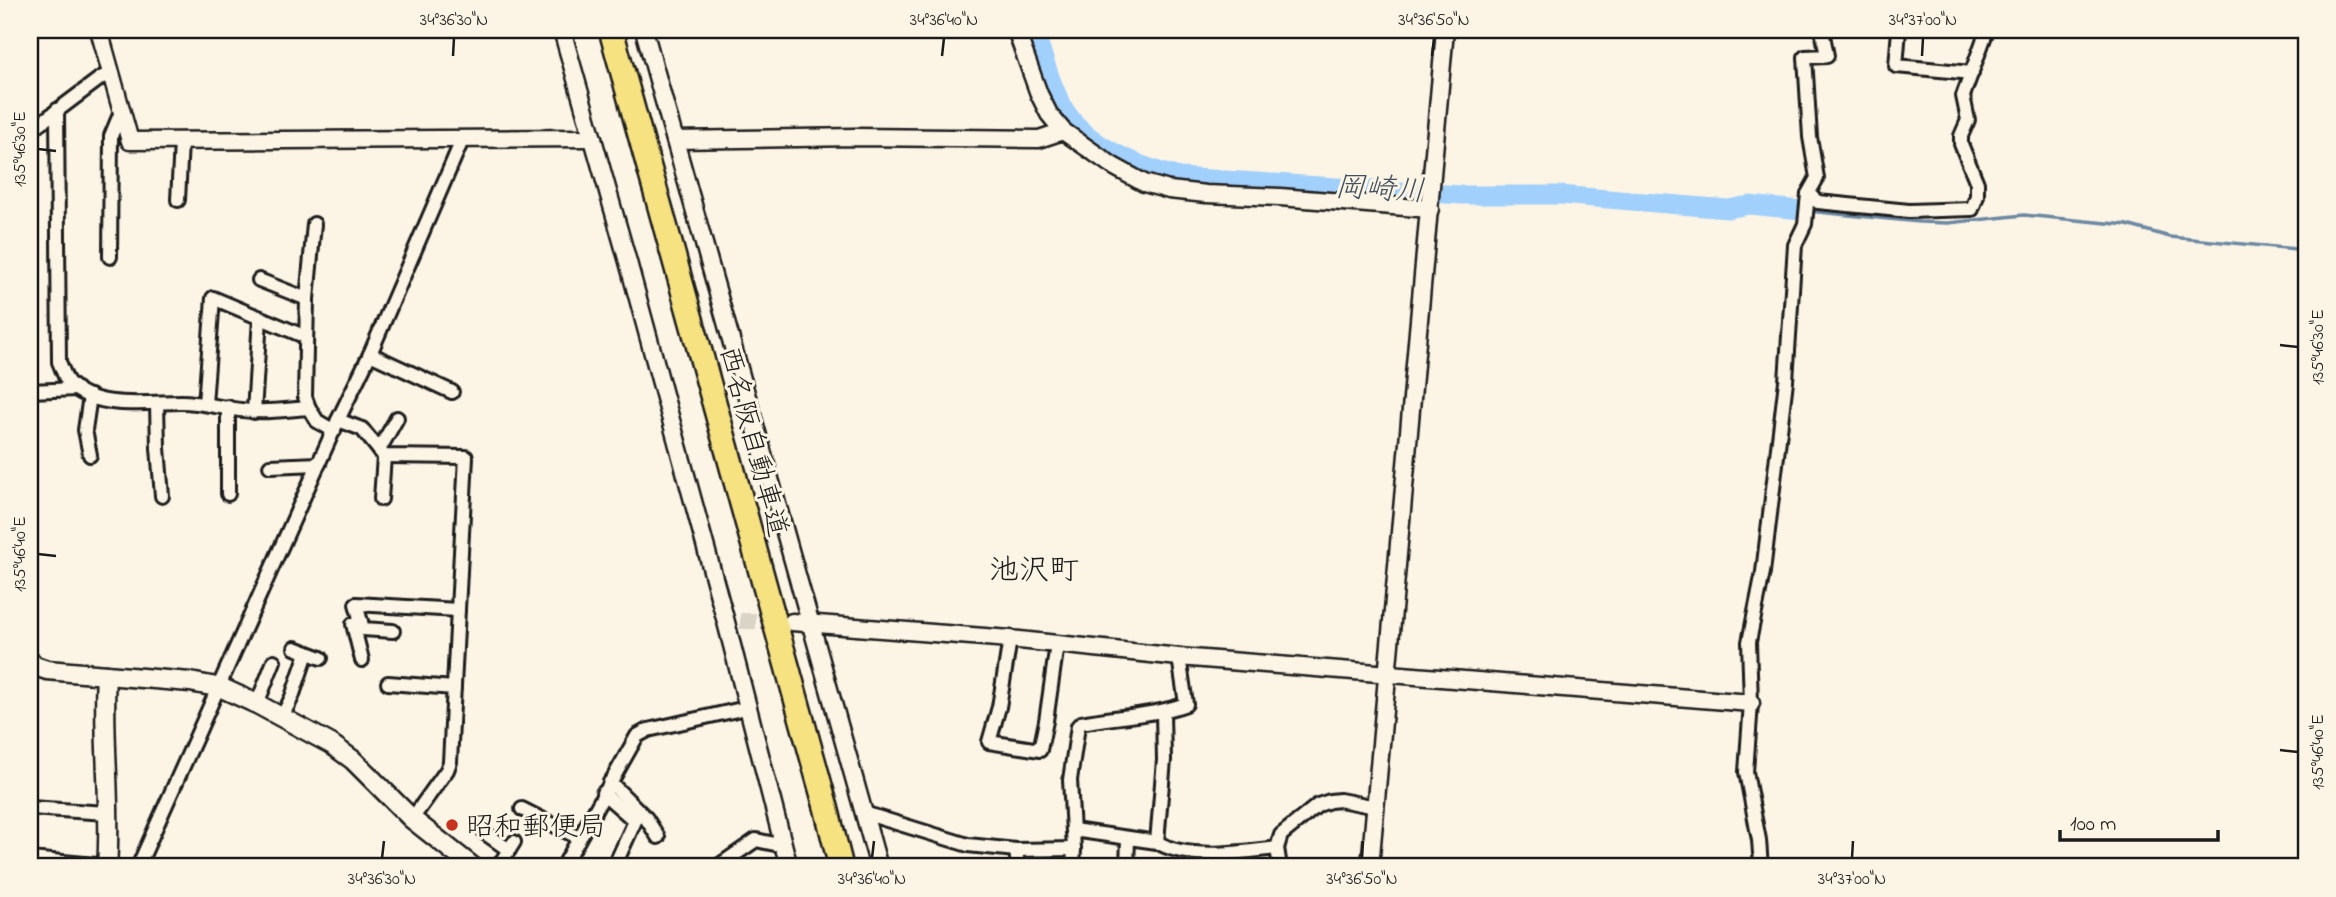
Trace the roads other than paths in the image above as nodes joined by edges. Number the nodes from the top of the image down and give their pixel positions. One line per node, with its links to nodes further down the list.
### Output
1 (99, 30): 12 (street)
2 (562, 30): 18 (street)
3 (595, 30): 98 (highway, 西名阪自動車道)
4 (613, 30): 99 (highway, 西名阪自動車道)
5 (644, 30): 19 (street)
6 (1016, 30): 16 (street)
7 (1445, 30): 23 (street)
8 (1822, 30): 21 (street)
9 (1899, 30): 11 (street)
10 (1987, 30): 11 (street)
11 (1972, 73): 21 (street)
12 (111, 75): 13 (street); 14 (street)
13 (57, 110): 15 (street); 31 (street)
14 (121, 112): 20 (street); 25 (street)
15 (30, 127)
16 (1063, 131): 19 (street); 23 (street)
17 (463, 138): 18 (street); 20 (street); 30 (street)
18 (593, 138): 68 (street)
19 (675, 140): 52 (street)
20 (181, 142): 22 (street)
21 (1807, 196): 66 (street)
22 (178, 200)
23 (1430, 206): 61 (street)
24 (314, 223): 27 (street)
25 (110, 257)
26 (259, 280): 27 (street)
27 (307, 299): 29 (street)
28 (260, 318): 29 (street); 36 (street); 39 (street)
29 (306, 337): 38 (street)
30 (370, 354): 33 (street); 41 (street)
31 (77, 389): 32 (street); 34 (street)
32 (30, 391)
33 (452, 392)
34 (90, 396): 35 (street); 43 (street)
35 (157, 404): 36 (street); 47 (street)
36 (205, 404): 37 (street)
37 (228, 407): 39 (street); 46 (street)
38 (309, 408): 39 (street); 41 (street)
39 (254, 412)
40 (397, 418): 42 (street)
41 (336, 425): 42 (street); 44 (street)
42 (382, 453): 48 (street); 49 (street)
43 (90, 455)
44 (319, 464): 45 (street); 64 (street)
45 (271, 466)
46 (228, 494)
47 (162, 496)
48 (381, 499)
49 (458, 610): 50 (street); 65 (street)
50 (361, 622): 53 (street); 58 (street)
51 (792, 622): 52 (street)
52 (809, 622): 54 (street); 76 (street)
53 (393, 631)
54 (1010, 639): 55 (street); 55 (street)
55 (1058, 644): 56 (street)
56 (1179, 657): 61 (street); 69 (street)
57 (321, 658): 70 (street)
58 (362, 660)
59 (274, 662): 67 (street)
60 (31, 664): 62 (main road)
61 (1387, 672): 66 (street); 72 (street)
62 (106, 674): 64 (main road); 75 (main road)
63 (388, 683): 65 (street)
64 (218, 687): 67 (main road); 91 (street)
65 (454, 688): 77 (street)
66 (1751, 703): 106 (street)
67 (257, 704): 70 (main road)
68 (746, 708): 71 (street); 84 (street)
69 (1163, 712): 78 (street); 83 (street)
70 (282, 717): 77 (main road)
71 (607, 788): 80 (street); 81 (street); 95 (street)
72 (1376, 807): 85 (street); 105 (street)
73 (30, 808): 75 (street)
74 (522, 808): 80 (street)
75 (107, 813): 90 (main road)
76 (864, 813): 87 (street); 100 (street)
77 (412, 819): 92 (main road)
78 (1073, 831): 82 (street); 86 (street)
79 (485, 833): 93 (street)
80 (579, 838): 94 (street)
81 (658, 838)
82 (1128, 839): 83 (street); 103 (street)
83 (1157, 842): 89 (street)
84 (784, 846): 96 (street); 97 (street)
85 (1277, 848): 89 (street); 104 (street)
86 (1074, 849): 87 (street); 102 (street)
87 (1016, 850): 101 (street)
88 (30, 859): 90 (street)
89 (1208, 861)
90 (107, 867)
91 (138, 867)
92 (472, 867)
93 (499, 867)
94 (563, 867)
95 (614, 867)
96 (717, 867)
97 (789, 867)
98 (825, 867)
99 (841, 867)
100 (879, 867)
101 (1018, 867)
102 (1073, 867)
103 (1127, 867)
104 (1280, 867)
105 (1370, 867)
106 (1761, 867)

